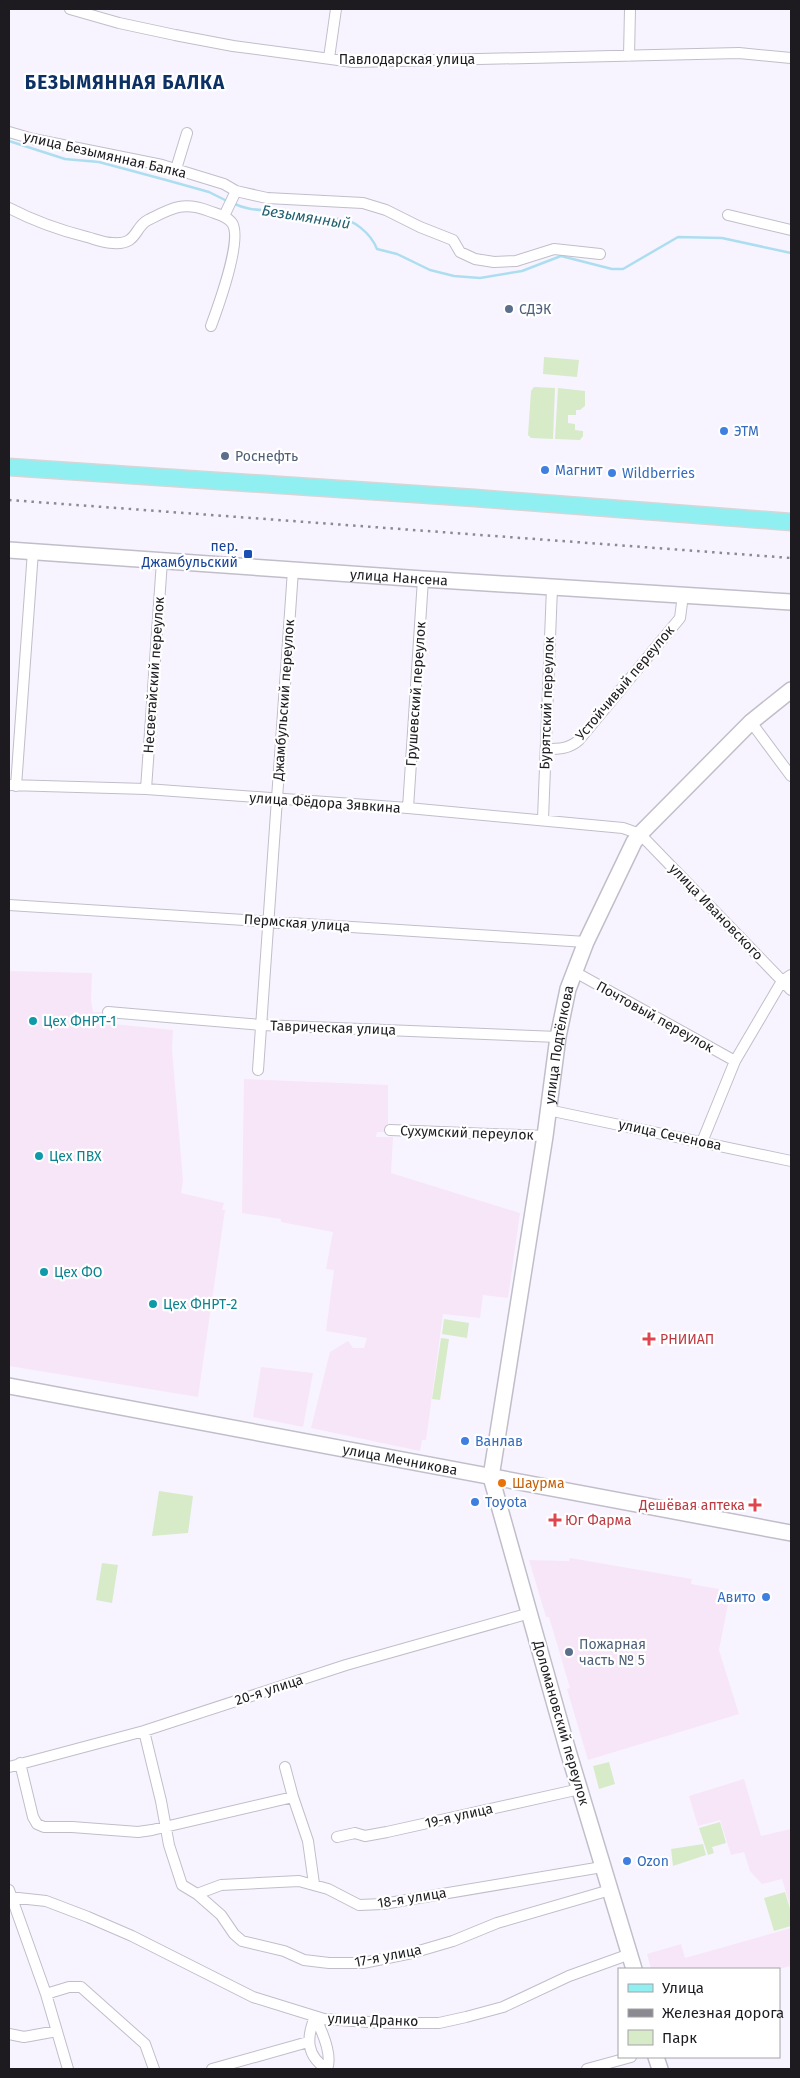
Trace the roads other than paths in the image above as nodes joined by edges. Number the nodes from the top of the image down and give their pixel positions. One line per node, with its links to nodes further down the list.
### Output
1 (70, 9): 5 (street, Павлодарская улица)
2 (336, 9): 5 (street)
3 (630, 9): 4 (street)
4 (629, 56): 5 (street, Павлодарская улица); 6 (street, Павлодарская улица)
5 (328, 58)
6 (791, 58)
7 (9, 132): 9 (street, улица Безымянная Балка)
8 (187, 133): 9 (street)
9 (176, 169): 10 (street, улица Безымянная Балка)
10 (236, 191): 12 (street); 15 (street, улица Безымянная Балка)
11 (9, 208): 12 (street)
12 (225, 212): 16 (street)
13 (728, 215): 14 (street)
14 (791, 230)
15 (600, 254)
16 (211, 326)
17 (9, 467): 18 (main road)
18 (791, 522)
19 (9, 550): 20 (main road, улица Нансена)
20 (33, 552): 21 (main road, улица Нансена); 31 (street)
21 (162, 561): 22 (main road, улица Нансена); 32 (street, Несветайский переулок)
22 (293, 570): 23 (main road, улица Нансена); 33 (street, Джамбульский переулок)
23 (423, 579): 24 (main road, улица Нансена); 34 (street, Грушевский переулок)
24 (552, 588): 25 (main road, улица Нансена); 29 (street, Бурятский переулок)
25 (683, 595): 26 (main road, улица Нансена); 29 (street, Устойчивый переулок)
26 (791, 602)
27 (791, 690): 28 (main road, улица Подтёлкова)
28 (751, 722): 30 (street); 36 (main road, улица Подтёлкова)
29 (546, 749): 35 (street, Бурятский переулок)
30 (791, 776)
31 (13, 785): 32 (street, улица Фёдора Зявкина)
32 (146, 789): 33 (street, улица Фёдора Зявкина)
33 (277, 799): 34 (street, улица Фёдора Зявкина); 38 (street, Джамбульский переулок)
34 (408, 808): 35 (street, улица Фёдора Зявкина)
35 (543, 819): 36 (street, улица Фёдора Зявкина)
36 (640, 834): 39 (main road, улица Подтёлкова); 41 (street, улица Ивановского)
37 (9, 904): 38 (street, Пермская улица)
38 (268, 922): 39 (street, Пермская улица); 44 (street, Джамбульский переулок)
39 (586, 942): 40 (main road, улица Подтёлкова)
40 (574, 972): 45 (main road, улица Подтёлкова); 46 (street, Почтовый переулок)
41 (787, 978): 42 (street, улица Ивановского); 46 (street)
42 (791, 990)
43 (108, 1012): 44 (street, Таврическая улица)
44 (261, 1025): 45 (street, Таврическая улица); 47 (street, Джамбульский переулок)
45 (558, 1037): 48 (main road, улица Подтёлкова)
46 (735, 1062): 51 (street)
47 (258, 1070)
48 (548, 1110): 50 (main road, улица Подтёлкова); 51 (street, улица Сеченова)
49 (390, 1130): 50 (street, Сухумский переулок)
50 (544, 1136): 54 (main road, улица Подтёлкова)
51 (702, 1142): 52 (street, улица Сеченова)
52 (791, 1161)
53 (9, 1386): 54 (main road, улица Мечникова)
54 (491, 1476): 55 (main road, улица Мечникова); 56 (main road, Доломановский переулок)
55 (791, 1533)
56 (530, 1613): 57 (street, 20-я улица); 61 (main road, Доломановский переулок)
57 (144, 1731): 58 (street, 20-я улица); 63 (street, 17-я улица)
58 (20, 1763): 59 (street, 20-я улица); 63 (street)
59 (9, 1767)
60 (285, 1767): 62 (street)
61 (580, 1789): 64 (street, 19-я улица); 65 (main road, Доломановский переулок)
62 (293, 1797): 63 (street); 66 (street)
63 (166, 1828): 68 (street, 17-я улица)
64 (337, 1837)
65 (602, 1867): 66 (street, 18-я улица); 67 (main road, Доломановский переулок)
66 (314, 1884): 68 (street, 18-я улица)
67 (610, 1890): 68 (street, 17-я улица); 70 (main road, Доломановский переулок)
68 (197, 1894)
69 (9, 1895): 72 (street); 73 (street, улица Дранко)
70 (630, 1954): 71 (main road, Доломановский переулок); 73 (street, улица Дранко)
71 (634, 1968)
72 (46, 1994): 74 (street); 79 (street)
73 (314, 2018): 76 (street); 81 (street)
74 (57, 2031): 75 (street); 78 (street)
75 (9, 2034)
76 (308, 2042): 80 (street); 81 (street)
77 (627, 2058): 82 (street)
78 (68, 2069)
79 (154, 2069)
80 (212, 2069)
81 (327, 2069)
82 (587, 2069)

